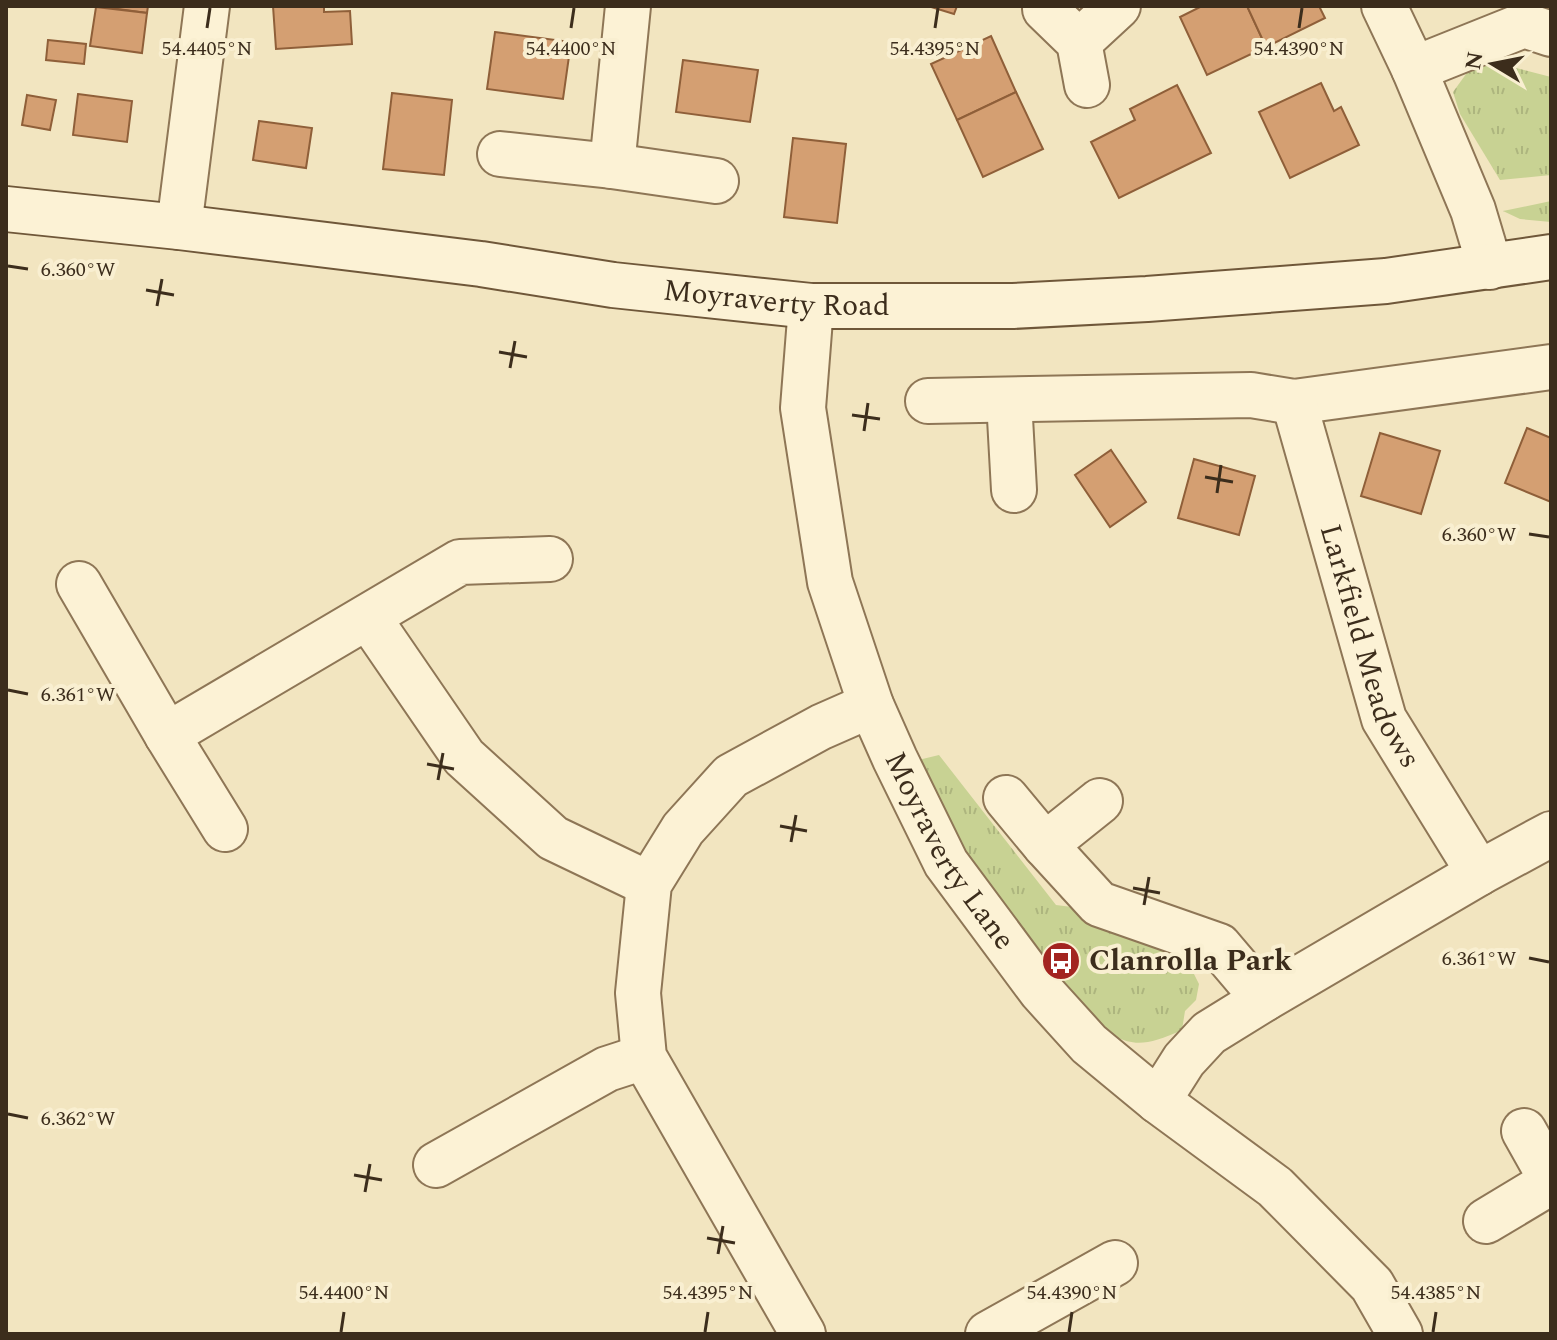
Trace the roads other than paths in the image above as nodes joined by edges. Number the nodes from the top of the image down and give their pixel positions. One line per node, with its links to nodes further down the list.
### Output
1 (207, 6): 14 (street)
2 (628, 6): 11 (street)
3 (1118, 6): 7 (street)
4 (1384, 6): 8 (street)
5 (1045, 9): 7 (street)
6 (1551, 34): 8 (street)
7 (1079, 42): 9 (street)
8 (1414, 69): 16 (street)
9 (1087, 85)
10 (500, 154): 11 (street)
11 (612, 166): 12 (street)
12 (716, 181)
13 (6, 209): 14 (street, Moyraverty Road)
14 (179, 227): 17 (street, Moyraverty Road)
15 (1551, 257): 16 (street, Moyraverty Road)
16 (1490, 267): 17 (street, Moyraverty Road)
17 (811, 306): 26 (street, Moyraverty Lane)
18 (1551, 367): 21 (street)
19 (1009, 400): 20 (street); 21 (street); 22 (street)
20 (928, 401)
21 (1294, 402): 33 (street, Larkfield Meadows)
22 (1014, 490)
23 (550, 559): 25 (street)
24 (79, 584): 27 (street)
25 (368, 617): 27 (street); 34 (street)
26 (871, 705): 34 (street); 37 (street, Moyraverty Lane)
27 (167, 735): 30 (street)
28 (1006, 798): 32 (street)
29 (1100, 801): 32 (street)
30 (225, 829)
31 (1551, 834): 33 (street)
32 (1045, 845): 35 (street)
33 (1479, 873): 35 (street)
34 (649, 884): 36 (street)
35 (1264, 999): 37 (street)
36 (644, 1057): 39 (street); 43 (street)
37 (1158, 1101): 45 (street, Moyraverty Lane)
38 (1524, 1131): 40 (street)
39 (436, 1165)
40 (1551, 1180): 41 (street)
41 (1486, 1221)
42 (1115, 1263): 44 (street)
43 (803, 1334)
44 (988, 1334)
45 (1400, 1334)

